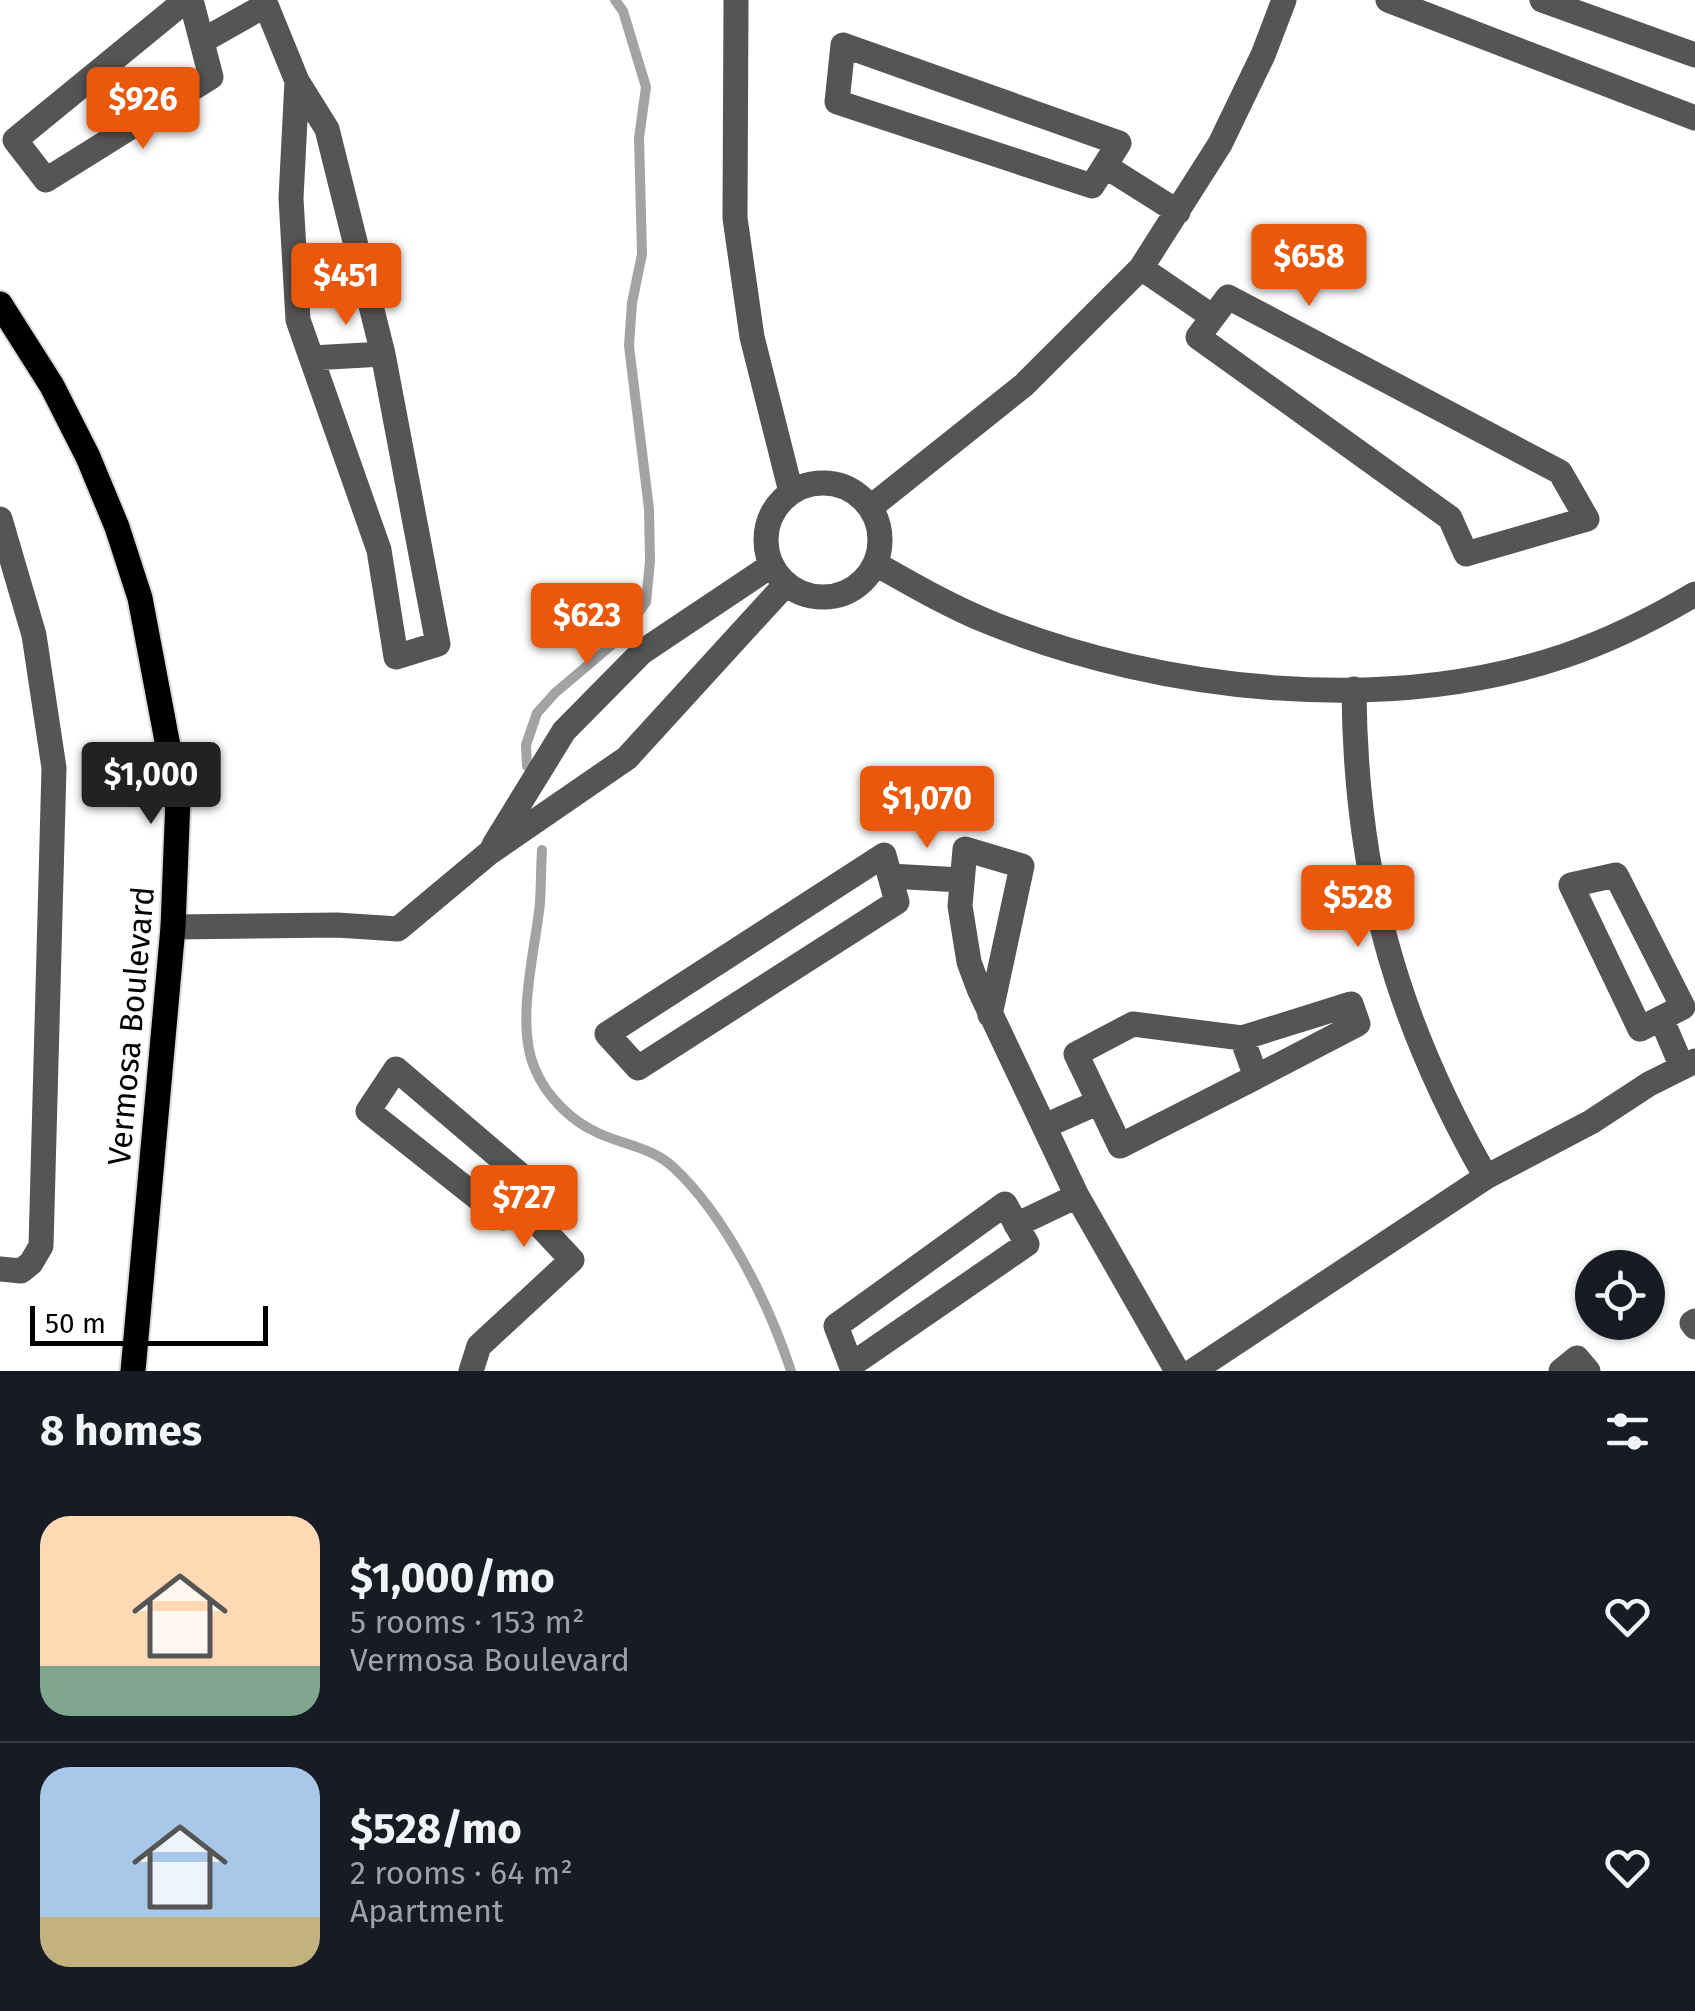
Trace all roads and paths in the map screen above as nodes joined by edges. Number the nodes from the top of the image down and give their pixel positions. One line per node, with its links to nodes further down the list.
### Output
1 (188, 0): 7 (street); 7 (street)
2 (736, 0): 18 (street)
3 (1284, 0): 12 (street)
4 (1388, 0): 10 (street)
5 (1542, 0): 8 (street)
6 (265, 2): 7 (street); 9 (street)
7 (202, 41)
8 (1695, 55)
9 (298, 81): 16 (street); 17 (street)
10 (1695, 118)
11 (1105, 166): 11 (street); 12 (street)
12 (1178, 212): 13 (street)
13 (1141, 268): 15 (street); 19 (street)
14 (0, 304): 28 (main road, Vermosa Boulevard)
15 (1212, 317): 15 (street)
16 (383, 354): 17 (street); 17 (street)
17 (312, 358)
18 (791, 492): 19 (street); 22 (street)
19 (871, 507): 21 (street)
20 (0, 519): 40 (street)
21 (876, 564): 22 (street); 24 (street)
22 (779, 575): 25 (street); 25 (street)
23 (1695, 594): 24 (street)
24 (1354, 689): 36 (street)
25 (488, 854): 28 (street)
26 (890, 876): 26 (street); 27 (street)
27 (961, 880): 29 (street); 29 (street)
28 (174, 927): 41 (main road, Vermosa Boulevard)
29 (990, 1014): 35 (street)
30 (1661, 1018): 30 (street); 32 (street)
31 (1242, 1038): 33 (street); 33 (street); 34 (street)
32 (1688, 1064): 36 (street)
33 (1256, 1076): 34 (street)
34 (1099, 1102): 35 (street)
35 (1044, 1126): 37 (street)
36 (1486, 1177): 44 (street)
37 (1077, 1196): 39 (street); 43 (street)
38 (516, 1201): 38 (street); 42 (street)
39 (1016, 1225): 39 (street)
40 (0, 1269)
41 (132, 1371)
42 (471, 1371)
43 (1177, 1371)
44 (1193, 1371)
45 (1562, 1371): 46 (street)
46 (1588, 1371)

